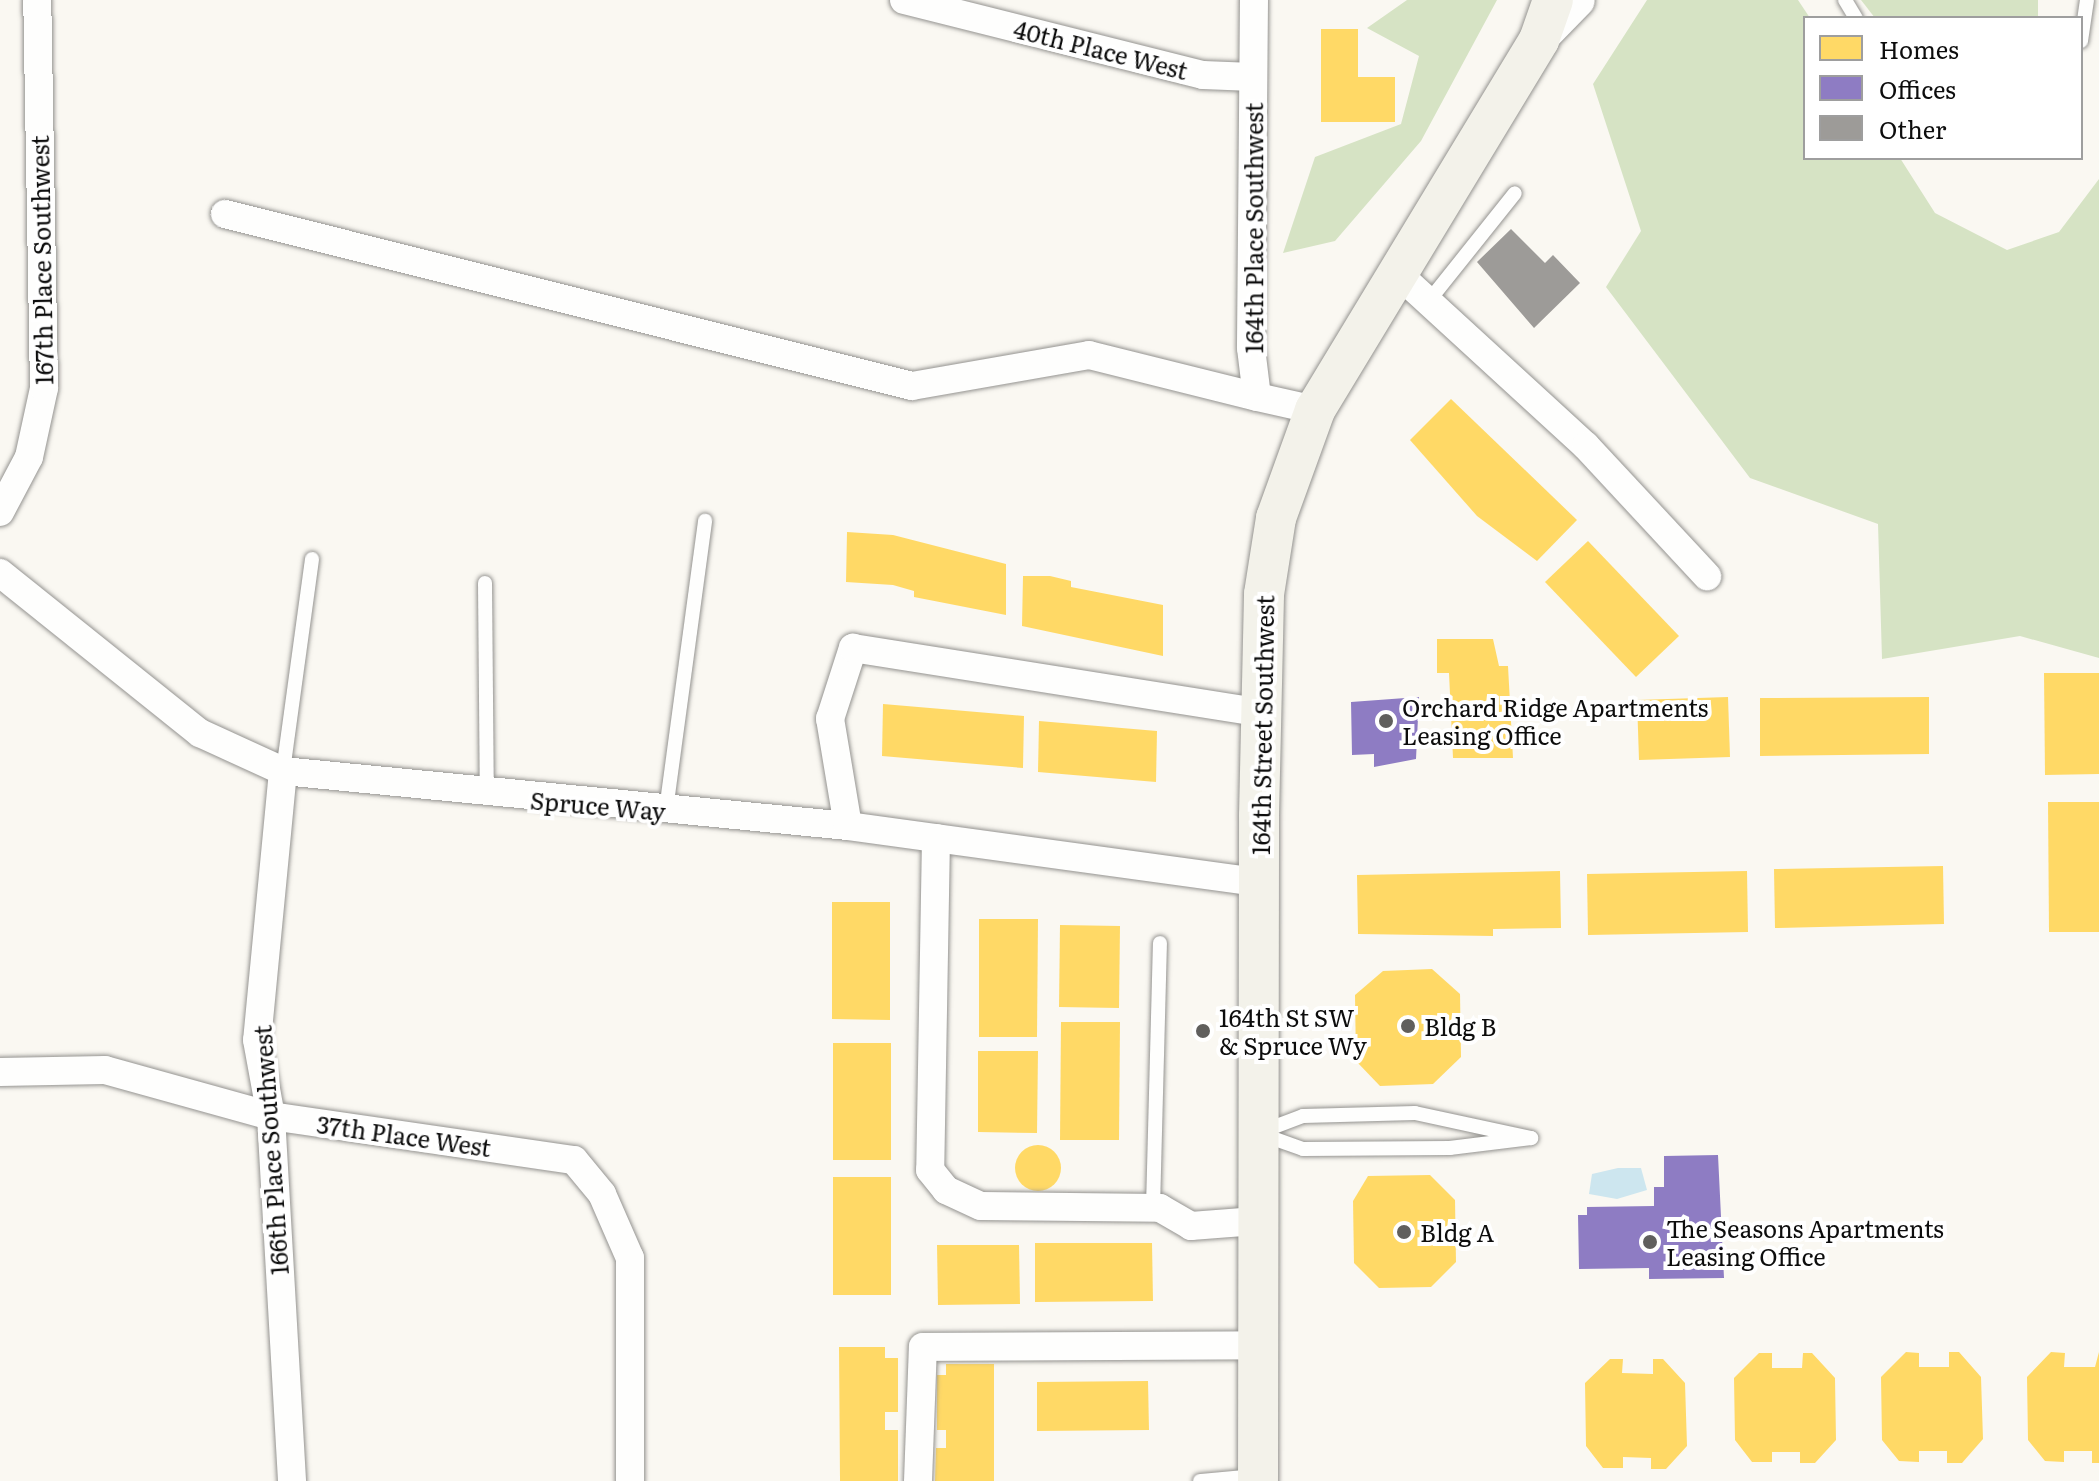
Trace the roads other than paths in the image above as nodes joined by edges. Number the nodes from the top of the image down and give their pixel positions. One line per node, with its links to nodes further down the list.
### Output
1 (37, 0): 16 (street, 167th Place Southwest)
2 (904, 0): 9 (street, 40th Place West)
3 (1254, 0): 9 (street, 164th Place Southwest)
4 (1553, 0): 8 (main road, 164th Street Southwest)
5 (1578, 0): 8 (street)
6 (2087, 0): 7 (lane)
7 (2083, 27)
8 (1539, 40): 12 (main road, 164th Street Southwest)
9 (1253, 77): 14 (street, 164th Place Southwest)
10 (1515, 193): 13 (lane)
11 (225, 214): 14 (street)
12 (1395, 271): 13 (street); 15 (main road, 164th Street Southwest)
13 (1428, 302): 20 (street)
14 (1257, 397): 15 (street)
15 (1315, 410): 22 (main road, 164th Street Southwest)
16 (0, 512)
17 (705, 521): 25 (lane)
18 (312, 559): 23 (lane)
19 (0, 573): 23 (street, Spruce Way)
20 (1707, 576)
21 (485, 583): 24 (lane)
22 (1262, 713): 26 (street); 28 (main road, 164th Street Southwest)
23 (283, 771): 24 (street, Spruce Way); 31 (street, 166th Place Southwest)
24 (487, 796): 25 (street, Spruce Way)
25 (666, 811): 26 (street, Spruce Way)
26 (848, 826): 27 (street, Spruce Way)
27 (936, 838): 28 (street, Spruce Way); 33 (street)
28 (1258, 882): 32 (main road, 164th Street Southwest)
29 (1160, 943): 33 (lane)
30 (0, 1072): 31 (street, 37th Place West)
31 (271, 1116): 37 (street, 166th Place Southwest); 38 (street, 37th Place West)
32 (1258, 1133): 32 (lane); 34 (main road, 164th Street Southwest)
33 (1153, 1208): 34 (street)
34 (1256, 1221): 35 (main road, 164th Street Southwest)
35 (1257, 1345): 36 (main road, 164th Street Southwest); 39 (street)
36 (1258, 1478): 40 (lane)
37 (292, 1481)
38 (630, 1481)
39 (918, 1481)
40 (1200, 1481)

